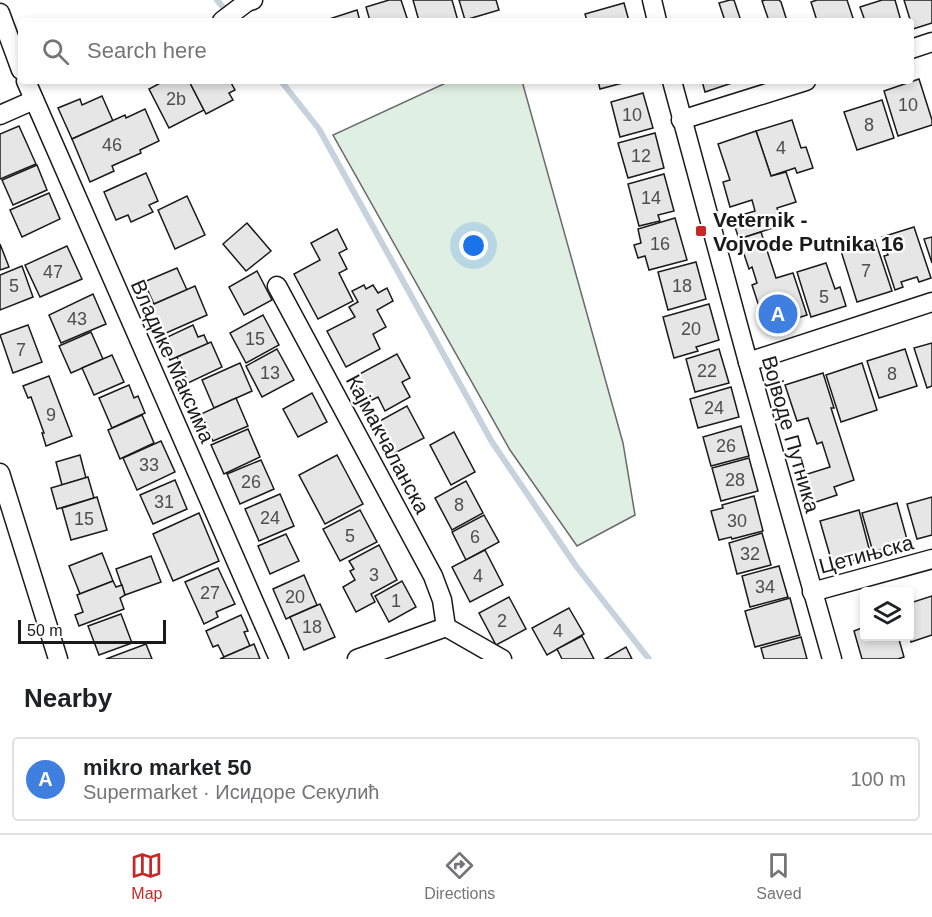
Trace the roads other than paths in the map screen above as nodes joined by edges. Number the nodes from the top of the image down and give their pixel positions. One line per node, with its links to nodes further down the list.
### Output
1 (652, 0): 5 (street)
2 (250, 1): 4 (street)
3 (0, 13): 8 (street, Владике Максима)
4 (226, 18)
5 (656, 18)
6 (932, 42): 7 (street)
7 (914, 48)
8 (18, 60)
9 (28, 84): 12 (street, Владике Максима)
10 (673, 84): 14 (street, Војводе Путника)
11 (796, 84): 14 (street)
12 (34, 100): 13 (street); 23 (street, Владике Максима)
13 (0, 115)
14 (681, 120): 17 (street, Војводе Путника)
15 (277, 286): 21 (street, Кајмакчаланска)
16 (932, 302): 17 (street)
17 (748, 362): 20 (street, Војводе Путника)
18 (0, 473): 22 (street)
19 (932, 559): 20 (street, Цетињска)
20 (812, 592): 26 (street, Војводе Путника)
21 (446, 627): 24 (street); 25 (street)
22 (58, 659)
23 (279, 659)
24 (357, 659)
25 (502, 659)
26 (832, 659)

